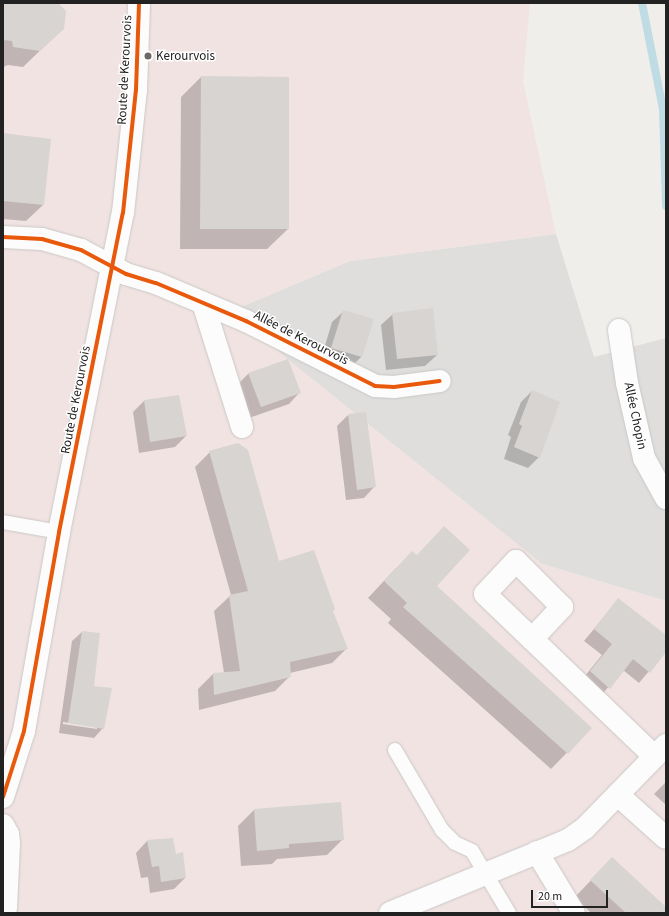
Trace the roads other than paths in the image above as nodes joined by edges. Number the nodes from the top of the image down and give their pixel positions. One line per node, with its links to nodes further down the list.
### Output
1 (139, 3): 3 (street, Route de Kerourvois)
2 (3, 237): 3 (street, Allée de Kerourvois)
3 (113, 267): 4 (street, Allée de Kerourvois); 10 (street, Route de Kerourvois)
4 (203, 303): 6 (street, Allée de Kerourvois); 7 (street)
5 (619, 330): 8 (street, Allée Chopin)
6 (440, 381)
7 (242, 428)
8 (666, 498)
9 (3, 522): 10 (lane)
10 (59, 532): 15 (street, Route de Kerourvois)
11 (532, 640): 13 (street)
12 (395, 750): 19 (lane)
13 (660, 751): 14 (street)
14 (618, 794): 17 (street); 18 (street)
15 (3, 797)
16 (3, 825): 20 (street)
17 (666, 838)
18 (537, 852): 19 (street); 23 (street)
19 (487, 874): 21 (street); 22 (lane)
20 (6, 908)
21 (390, 913)
22 (510, 913)
23 (574, 913)

